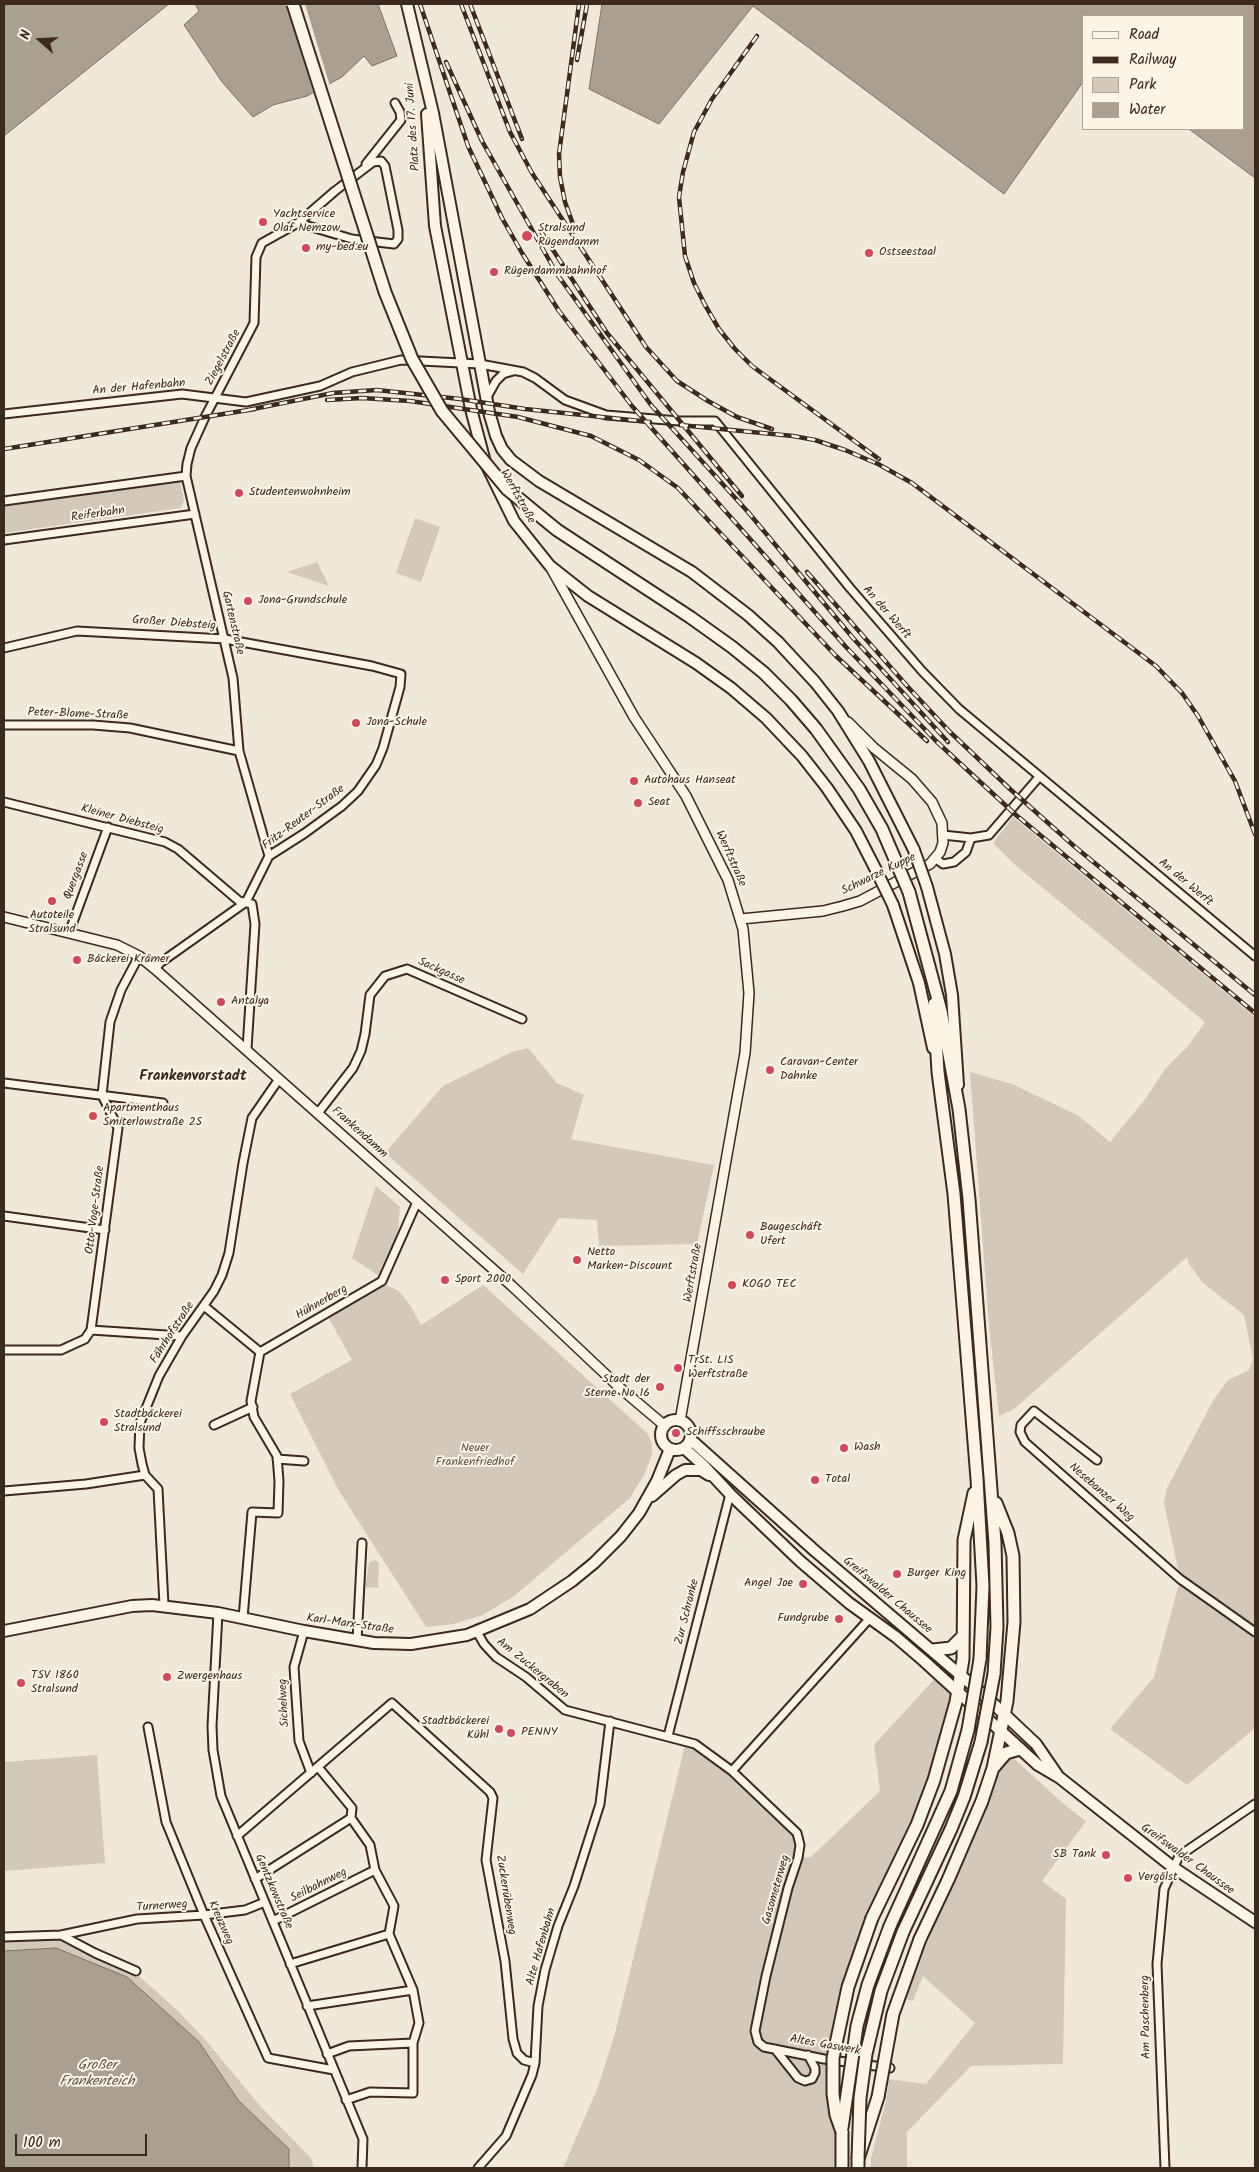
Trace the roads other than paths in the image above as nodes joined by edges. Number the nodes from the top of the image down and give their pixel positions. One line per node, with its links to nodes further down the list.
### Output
1 (293, 4): 37 (highway, bridge)
2 (407, 4): 3 (main road)
3 (422, 68): 7 (main road, Platz des 17. Juni); 8 (main road, Platz des 17. Juni)
4 (394, 103): 5 (street, Ziegelstraße)
5 (361, 170): 6 (street, Ziegelstraße); 6 (street, Ziegelstraße)
6 (298, 223): 10 (street, Ziegelstraße)
7 (462, 363): 8 (street, An der Hafenbahn); 10 (street, An der Hafenbahn); 17 (main road, Werftstraße)
8 (480, 364): 9 (street, An der Werft); 11 (main road)
9 (523, 372): 11 (street); 24 (street, An der Werft)
10 (215, 398): 12 (street, An der Hafenbahn); 13 (street, Gartenstraße)
11 (487, 400): 21 (main road)
12 (4, 414)
13 (186, 476): 14 (street); 15 (street, Gartenstraße)
14 (4, 501)
15 (195, 514): 16 (street, Reiferbahn); 18 (street, Gartenstraße)
16 (4, 540)
17 (550, 566): 33 (street, Werftstraße); 41 (main road, bridge)
18 (225, 639): 19 (street, Großer Diebsteig); 20 (street, Großer Diebsteig); 23 (street, Gartenstraße)
19 (4, 648)
20 (401, 674): 29 (street, Fritz-Reuter-Straße)
21 (838, 711): 27 (street); 46 (main road, bridge)
22 (4, 724): 23 (street, Peter-Blome-Straße)
23 (239, 750): 29 (street, Gartenstraße)
24 (1039, 777): 28 (street); 36 (street, An der Werft)
25 (4, 802): 26 (street, Kleiner Diebsteig)
26 (108, 827): 31 (street, Kleiner Diebsteig); 34 (street, Quergasse)
27 (943, 834): 28 (street); 30 (street, Schwarze Kuppe)
28 (972, 838): 30 (street, Schwarze Kuppe)
29 (269, 856): 31 (street, Fritz-Reuter-Straße)
30 (936, 858): 33 (street, Schwarze Kuppe)
31 (246, 902): 38 (street, Fritz-Reuter-Straße); 40 (street)
32 (4, 917): 34 (street, Frankendamm)
33 (741, 919): 57 (street, Werftstraße)
34 (69, 932): 35 (street, Frankendamm)
35 (139, 956): 38 (street, Frankendamm); 44 (street)
36 (1255, 956)
37 (928, 958): 41 (highway); 46 (highway)
38 (155, 969): 40 (street, Frankendamm)
39 (522, 1019): 47 (street, Sackgasse)
40 (247, 1049): 42 (street, Frankendamm)
41 (938, 1072): 68 (highway)
42 (279, 1079): 47 (street, Frankendamm); 51 (street, Fährhofstraße)
43 (4, 1083): 44 (street)
44 (102, 1095): 45 (street); 50 (street, Otto-Voge-Straße)
45 (163, 1103)
46 (959, 1109): 71 (highway)
47 (318, 1114): 48 (street, Frankendamm)
48 (417, 1202): 55 (street, Hühnerberg); 59 (street, Frankendamm)
49 (4, 1216): 50 (street)
50 (105, 1230): 52 (street, Otto-Voge-Straße)
51 (204, 1306): 53 (street, Fährhofstraße); 55 (street)
52 (91, 1330): 53 (street); 54 (street)
53 (182, 1336): 66 (street, Fährhofstraße)
54 (4, 1350)
55 (260, 1352): 56 (street)
56 (252, 1407): 58 (street); 63 (street)
57 (680, 1421): 59 (main road); 60 (main road)
58 (214, 1425)
59 (665, 1426): 62 (main road)
60 (690, 1439): 61 (main road); 84 (main road, Greifswalder Chaussee)
61 (684, 1448): 62 (main road); 67 (main road, Greifswalder Chaussee)
62 (670, 1449): 72 (main road, Karl-Marx-Straße)
63 (277, 1459): 65 (street); 76 (street)
64 (1097, 1460): 81 (street, Nesebanzer Weg)
65 (304, 1461)
66 (145, 1475): 69 (street); 74 (street, Fährhofstraße)
67 (713, 1477): 70 (main road, Greifswalder Chaussee); 72 (main road, Karl-Marx-Straße)
68 (977, 1479): 82 (highway); 124 (highway, bridge)
69 (4, 1491)
70 (730, 1494): 77 (main road, Greifswalder Chaussee); 91 (street, Zur Schranke)
71 (992, 1496): 87 (highway); 125 (highway, bridge)
72 (647, 1500): 80 (main road, Karl-Marx-Straße)
73 (362, 1543): 83 (street)
74 (164, 1605): 75 (main road, Karl-Marx-Straße); 78 (main road, Karl-Marx-Straße)
75 (218, 1612): 76 (main road, Karl-Marx-Straße); 100 (street, Gentzkowstraße)
76 (243, 1618): 79 (main road, Karl-Marx-Straße)
77 (870, 1618): 86 (main road, Greifswalder Chaussee); 95 (street)
78 (4, 1631)
79 (304, 1631): 83 (main road, Karl-Marx-Straße); 96 (street, Sichelweg)
80 (477, 1632): 83 (main road, Karl-Marx-Straße); 88 (street, Am Zuckergraben)
81 (1255, 1632)
82 (963, 1636): 84 (highway); 85 (highway)
83 (357, 1641)
84 (932, 1650): 85 (main road, Greifswalder Chaussee)
85 (961, 1675): 86 (highway); 87 (main road, Greifswalder Chaussee)
86 (958, 1691): 90 (main road, Greifswalder Chaussee); 124 (highway, bridge)
87 (1004, 1714): 90 (highway); 97 (main road, Greifswalder Chaussee)
88 (610, 1721): 91 (street, Am Zuckergraben); 120 (street, Alte Hafenbahn)
89 (148, 1727): 105 (street, Kreuzweg)
90 (1000, 1731): 92 (main road, Greifswalder Chaussee); 94 (highway)
91 (668, 1736): 95 (street, Gasometerweg)
92 (1020, 1749): 94 (highway); 97 (main road, Greifswalder Chaussee)
93 (318, 1767): 96 (street); 99 (street); 120 (street, Zuckerrübenweg)
94 (992, 1768): 125 (highway, bridge)
95 (732, 1771): 115 (street, Gasometerweg)
96 (311, 1773): 100 (street)
97 (1060, 1778): 101 (main road, Greifswalder Chaussee)
98 (1255, 1804): 101 (street, Am Paschenberg)
99 (351, 1818): 102 (street); 103 (street)
100 (237, 1836): 103 (street, Gentzkowstraße)
101 (1174, 1868): 107 (main road, Greifswalder Chaussee); 129 (street, Am Paschenberg)
102 (375, 1870): 106 (street, Seilbahnweg); 109 (street)
103 (255, 1879): 104 (street, Gentzkowstraße)
104 (265, 1902): 105 (street, Turnerweg); 106 (street, Gentzkowstraße)
105 (204, 1915): 108 (street, Turnerweg); 122 (street, Kreuzweg)
106 (273, 1921): 111 (street, Gentzkowstraße)
107 (1255, 1922)
108 (61, 1934): 110 (street, Turnerweg); 112 (street)
109 (389, 1934): 111 (street); 113 (street)
110 (4, 1937)
111 (290, 1964): 114 (street, Gentzkowstraße)
112 (136, 1971)
113 (412, 1990): 114 (street); 116 (street)
114 (307, 2006): 118 (street, Gentzkowstraße)
115 (758, 2042): 117 (street, Altes Gaswerk)
116 (413, 2043): 118 (street); 123 (street)
117 (775, 2049): 119 (street, Altes Gaswerk); 119 (street)
118 (327, 2054): 122 (street, Gentzkowstraße)
119 (808, 2056): 121 (street, Altes Gaswerk)
120 (535, 2063): 127 (street, Alte Hafenbahn)
121 (890, 2068)
122 (334, 2070): 123 (street, Gentzkowstraße)
123 (346, 2100): 126 (street, Gentzkowstraße)
124 (842, 2132): 128 (highway)
125 (858, 2164)
126 (362, 2168)
127 (478, 2168)
128 (842, 2168)
129 (1164, 2168)

